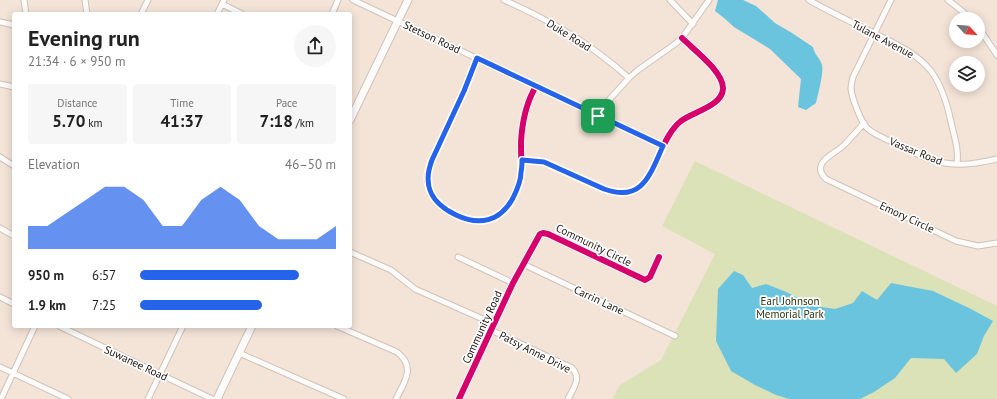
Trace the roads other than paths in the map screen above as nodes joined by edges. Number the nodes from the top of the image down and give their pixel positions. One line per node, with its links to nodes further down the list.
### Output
1 (24, 0): 14 (street)
2 (85, 0): 15 (street)
3 (148, 0): 16 (street)
4 (338, 0): 19 (street)
5 (353, 0): 21 (street, Stetson Road)
6 (408, 0): 21 (main road)
7 (504, 0): 30 (street, Duke Road)
8 (670, 0): 23 (street)
9 (709, 0): 23 (street)
10 (809, 0): 25 (street, Tulane Avenue)
11 (890, 0): 25 (street)
12 (948, 0): 20 (street)
13 (223, 2): 17 (street); 18 (street)
14 (26, 12)
15 (87, 12)
16 (143, 12)
17 (218, 12)
18 (239, 12)
19 (333, 12)
20 (963, 12)
21 (397, 21): 29 (street, Stetson Road); 34 (main road)
22 (0, 22): 24 (street)
23 (693, 24): 27 (street)
24 (12, 25)
25 (874, 33): 36 (street); 41 (street, Tulane Avenue)
26 (985, 37): 28 (street)
27 (682, 38): 30 (street); 37 (street)
28 (997, 55)
29 (477, 58): 32 (street, Stetson Road); 40 (street)
30 (629, 78): 35 (street)
31 (0, 84): 33 (street)
32 (536, 86): 35 (street, Stetson Road); 40 (street)
33 (12, 87)
34 (352, 116)
35 (598, 116): 37 (street, Stetson Road)
36 (864, 122): 41 (street, Vassar Road); 45 (street, Emory Circle)
37 (663, 146): 40 (street)
38 (0, 157): 42 (street)
39 (997, 159): 41 (street, Vassar Road)
40 (522, 160)
41 (957, 164)
42 (12, 165)
43 (0, 228): 44 (street)
44 (12, 235)
45 (997, 243)
46 (352, 253): 53 (street, Patsy Anne Drive)
47 (458, 257): 50 (street)
48 (659, 257): 49 (street, Community Circle)
49 (523, 264): 50 (street, Community Road); 60 (street, Carrin Lane)
50 (514, 283): 53 (street, Community Road)
51 (0, 297): 52 (street)
52 (12, 303)
53 (494, 324): 59 (street, Community Road)
54 (34, 328): 63 (street)
55 (63, 328): 64 (street, Suwanee Road)
56 (182, 328): 64 (street)
57 (251, 328): 61 (main road)
58 (342, 328): 71 (street)
59 (491, 330): 72 (street, Community Road); 73 (street, Patsy Anne Drive)
60 (675, 336)
61 (239, 353): 69 (main road); 70 (street)
62 (0, 367): 63 (street)
63 (13, 373): 65 (street); 66 (street)
64 (160, 374): 67 (street); 68 (street, Suwanee Road)
65 (1, 399)
66 (68, 399)
67 (148, 399)
68 (212, 399)
69 (217, 399)
70 (344, 399)
71 (396, 399)
72 (459, 399)
73 (568, 399)

